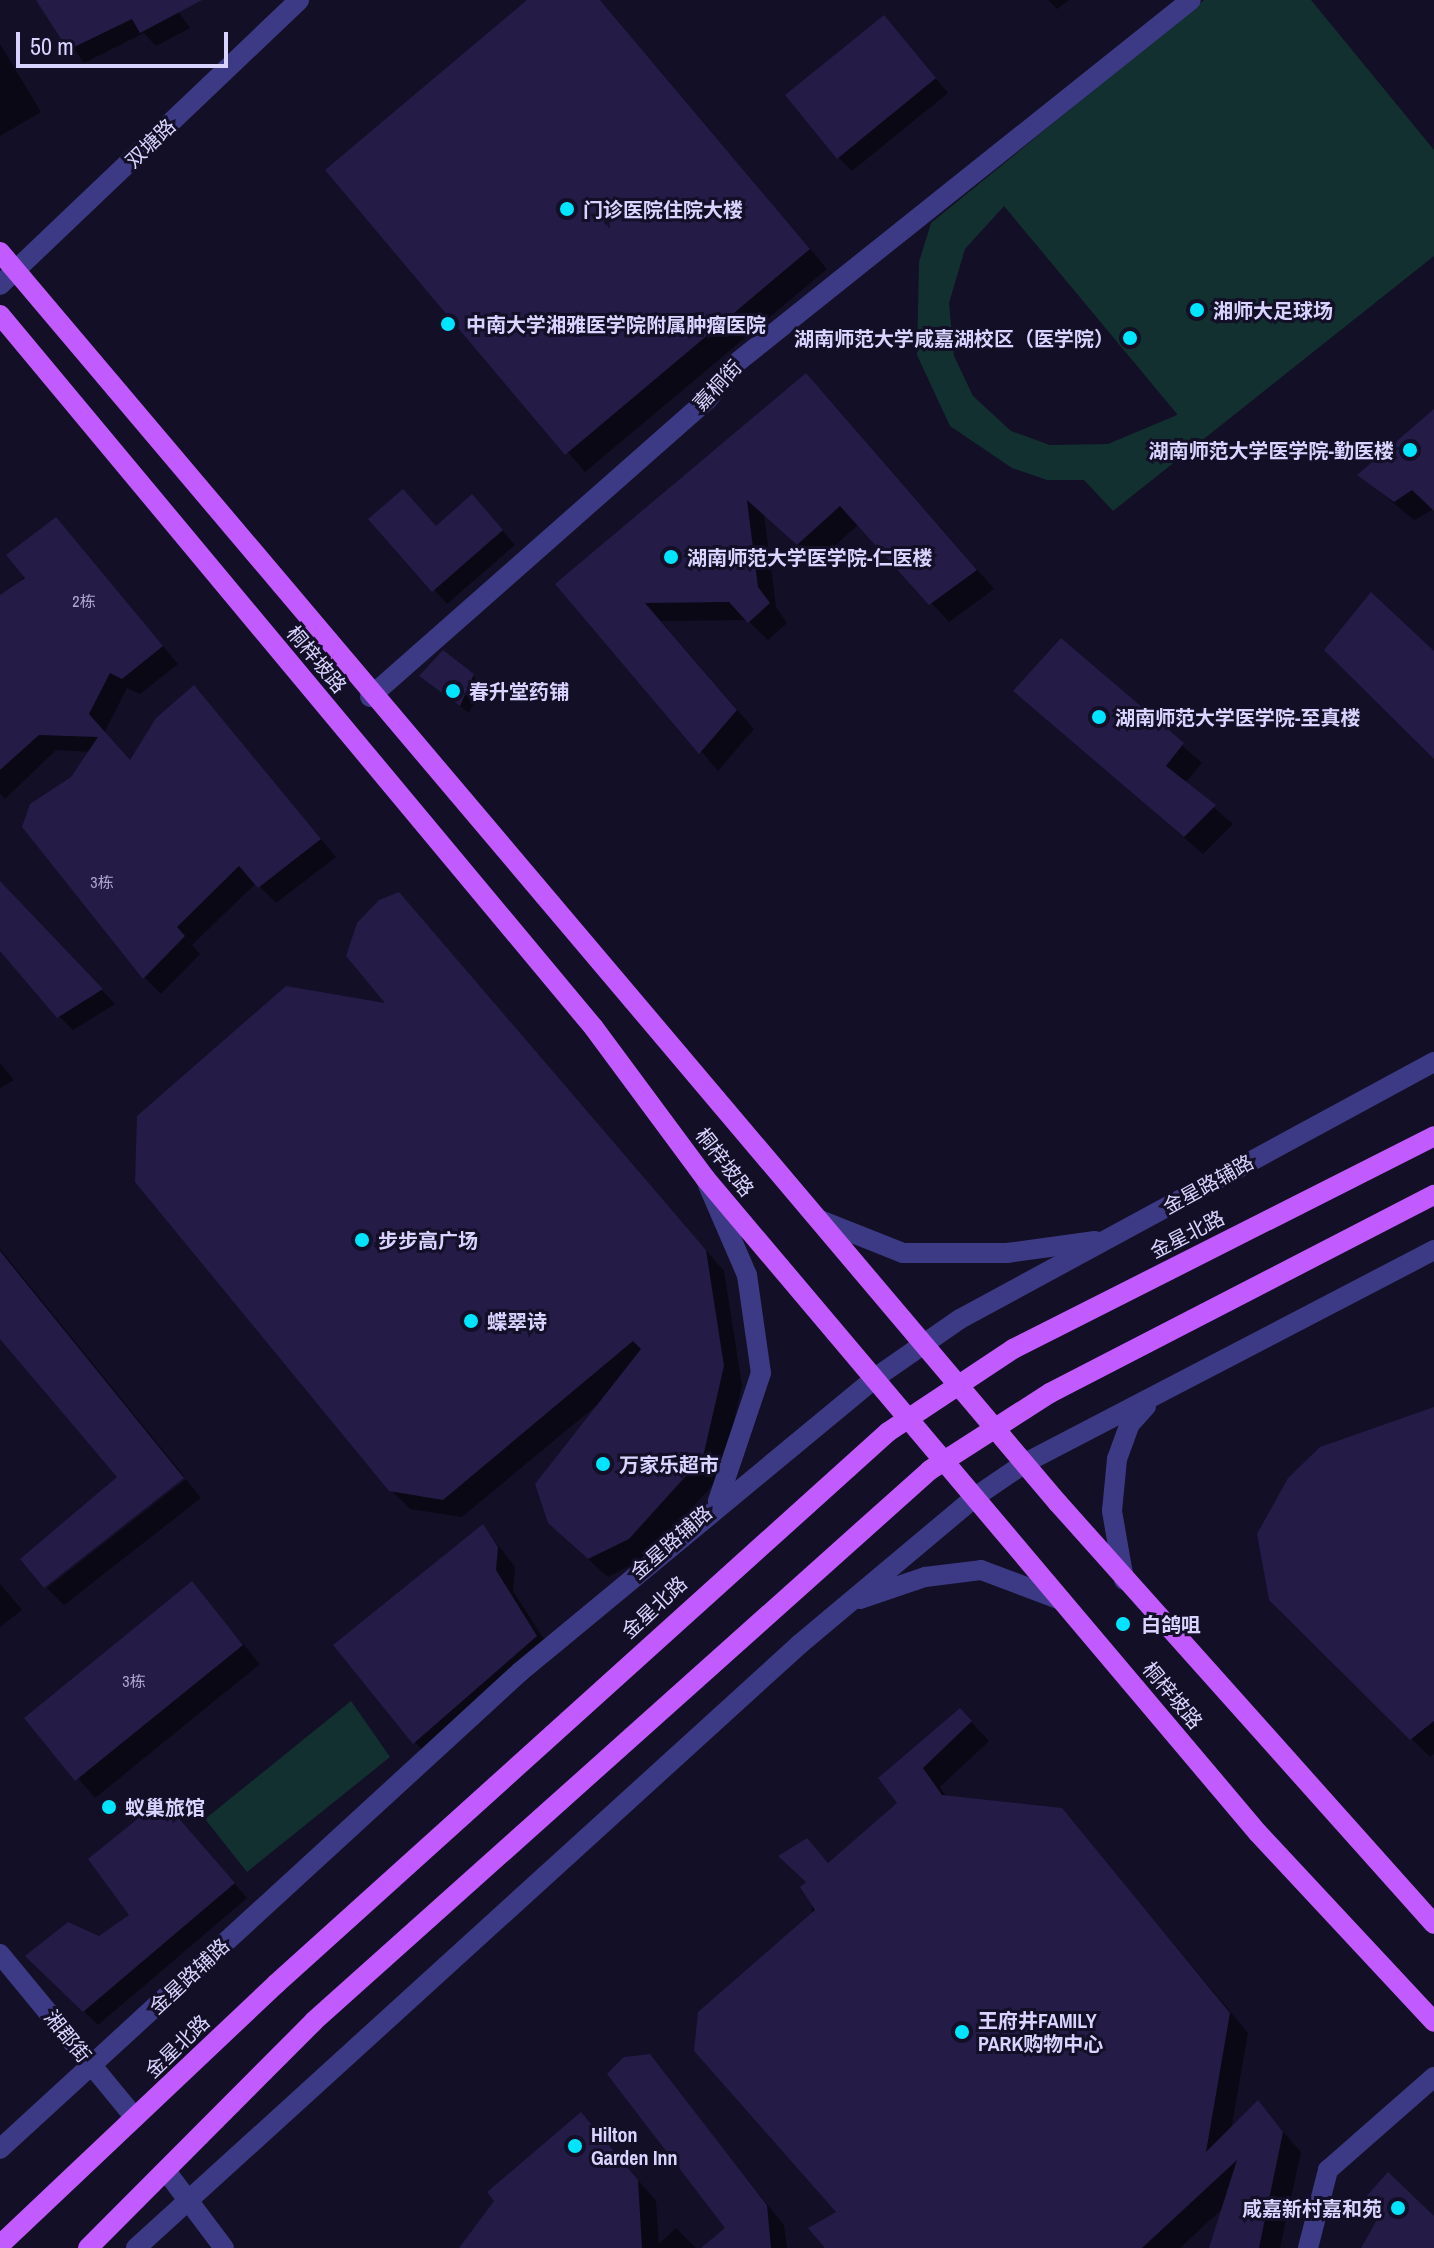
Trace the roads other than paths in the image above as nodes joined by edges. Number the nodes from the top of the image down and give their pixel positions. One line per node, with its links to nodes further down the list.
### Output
1 (299, 0): 4 (street, 双塘路)
2 (1191, 0): 7 (street, 嘉桐街)
3 (0, 252): 4 (main road, 桐梓坡路)
4 (16, 271): 5 (street, 双塘路); 7 (main road, 桐梓坡路)
5 (0, 285)
6 (0, 315): 10 (main road, 桐梓坡路)
7 (370, 697): 12 (main road, 桐梓坡路)
8 (1434, 1062): 13 (street, 金星路辅路)
9 (1434, 1136): 17 (main road, 金星北路)
10 (705, 1178): 16 (main road, 桐梓坡路); 24 (street)
11 (1434, 1195): 20 (main road)
12 (820, 1220): 13 (street); 15 (main road, 桐梓坡路)
13 (1107, 1239): 15 (street, 金星路辅路)
14 (1434, 1250): 18 (street)
15 (924, 1343): 16 (street, 金星路辅路); 17 (main road, 桐梓坡路)
16 (875, 1378): 19 (main road, 桐梓坡路); 24 (street, 金星路辅路)
17 (957, 1382): 19 (main road, 金星北路); 20 (main road, 桐梓坡路)
18 (1156, 1395): 22 (street); 25 (street)
19 (907, 1417): 21 (main road, 桐梓坡路); 32 (main road, 金星北路)
20 (994, 1426): 21 (main road); 22 (main road, 桐梓坡路)
21 (944, 1461): 23 (main road, 桐梓坡路); 34 (main road)
22 (1025, 1463): 23 (street); 25 (main road, 桐梓坡路)
23 (975, 1497): 26 (main road, 桐梓坡路); 27 (street)
24 (717, 1502): 33 (street, 金星路辅路)
25 (1124, 1580): 28 (main road, 桐梓坡路)
26 (1061, 1600): 27 (street); 30 (main road, 桐梓坡路)
27 (849, 1603): 35 (street)
28 (1434, 1924)
29 (0, 1954): 32 (street, 湘郡街)
30 (1434, 2022)
31 (1434, 2077): 40 (street)
32 (135, 2118): 36 (main road, 金星北路)
33 (0, 2149)
34 (166, 2171): 35 (street); 37 (main road)
35 (188, 2201): 38 (street); 39 (street)
36 (0, 2245)
37 (88, 2248)
38 (136, 2248)
39 (224, 2248)
40 (1308, 2248)

